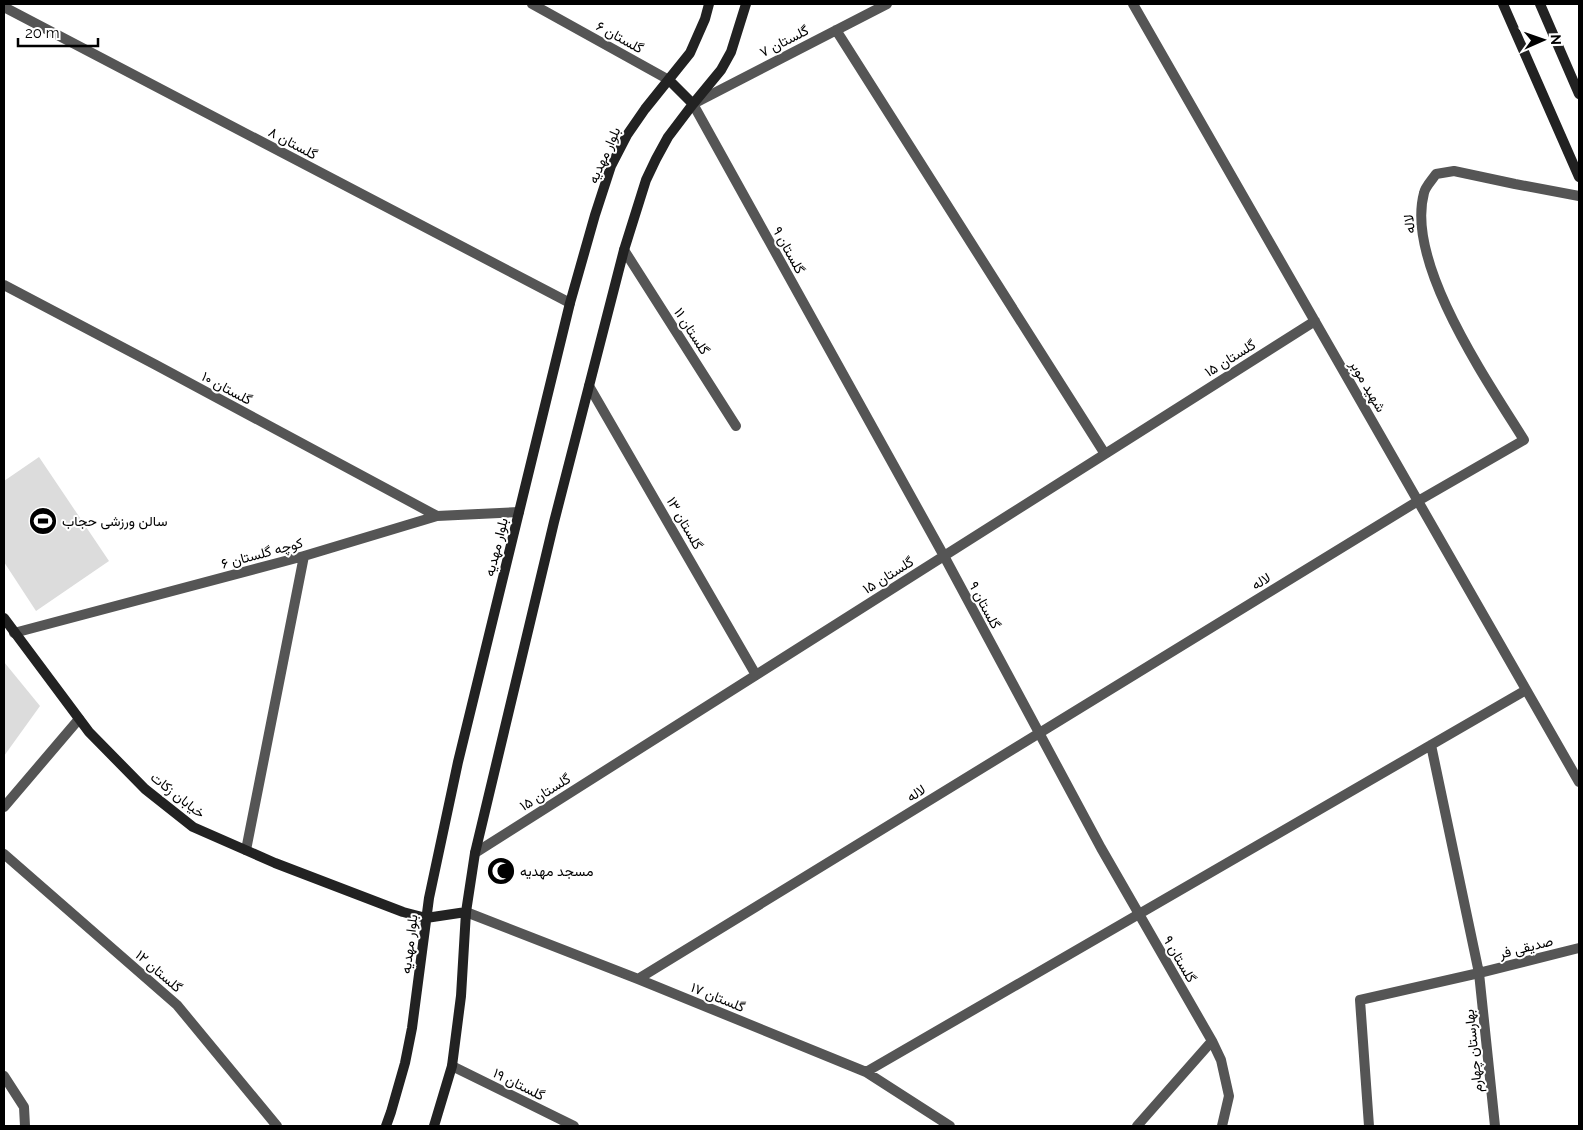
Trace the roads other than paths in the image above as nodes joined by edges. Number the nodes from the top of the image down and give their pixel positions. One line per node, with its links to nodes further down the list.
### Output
1 (532, 4): 10 (street, گلستان ۶)
2 (709, 4): 10 (main road, بلوار مهدیه)
3 (746, 4): 12 (main road)
4 (887, 4): 9 (street, گلستان ۷)
5 (1133, 4): 18 (street, شهید موبر)
6 (1503, 4): 13 (main road)
7 (1540, 4): 11 (main road)
8 (4, 7): 17 (street, گلستان ۸)
9 (836, 30): 12 (street, گلستان ۷); 21 (street)
10 (669, 80): 12 (main road); 17 (main road, بلوار مهدیه)
11 (1579, 94)
12 (692, 104): 15 (main road); 26 (street, گلستان ۹)
13 (1579, 177)
14 (1579, 196): 22 (street, لاله)
15 (624, 250): 19 (main road); 20 (street, گلستان ۱۱)
16 (4, 286): 24 (street, گلستان ۱۰)
17 (570, 303): 23 (main road, بلوار مهدیه)
18 (1315, 321): 21 (street, گلستان ۱۵); 22 (street, شهید موبر)
19 (589, 386): 29 (street, گلستان ۱۳); 38 (main road)
20 (736, 426)
21 (1105, 454): 26 (street, گلستان ۱۵)
22 (1418, 501): 30 (street, شهید موبر); 32 (street, لاله)
23 (519, 512): 24 (street, کوچه گلستان ۶); 42 (main road, بلوار مهدیه)
24 (437, 516): 25 (street, کوچه گلستان ۶)
25 (304, 556): 28 (street, کوچه گلستان ۶); 37 (street)
26 (944, 556): 29 (street, گلستان ۱۵); 32 (street, گلستان ۹)
27 (4, 618): 28 (main road, خیابان زکات)
28 (14, 633): 31 (main road, خیابان زکات)
29 (756, 675): 38 (street, گلستان ۱۵)
30 (1526, 690): 33 (street); 34 (street, شهید موبر)
31 (79, 718): 36 (street); 37 (main road, خیابان زکات)
32 (1039, 733): 41 (street, گلستان ۹); 45 (street, لاله)
33 (1431, 745): 41 (street); 44 (street, بهارستان چهارم)
34 (1576, 768): 35 (street, شهید موبر)
35 (1579, 782)
36 (4, 807)
37 (246, 850): 42 (main road, خیابان زکات)
38 (475, 853): 40 (main road)
39 (4, 854): 51 (street, گلستان ۱۲)
40 (466, 912): 42 (main road); 45 (street, گلستان ۱۷); 47 (main road)
41 (1138, 914): 46 (street, گلستان ۹); 48 (street)
42 (426, 918): 52 (main road, بلوار مهدیه)
43 (1579, 948): 44 (street, صدیقی فر)
44 (1479, 973): 58 (street, صدیقی فر); 59 (street, بهارستان چهارم)
45 (638, 979): 48 (street, گلستان ۱۷)
46 (1212, 1041): 56 (street); 57 (street, گلستان ۹)
47 (452, 1066): 53 (main road); 54 (street, گلستان ۱۹)
48 (866, 1072): 55 (street, گلستان ۱۷)
49 (4, 1076): 50 (street)
50 (25, 1126)
51 (277, 1126)
52 (386, 1126)
53 (434, 1126)
54 (574, 1126)
55 (950, 1126)
56 (1137, 1126)
57 (1222, 1126)
58 (1369, 1126)
59 (1494, 1126)

